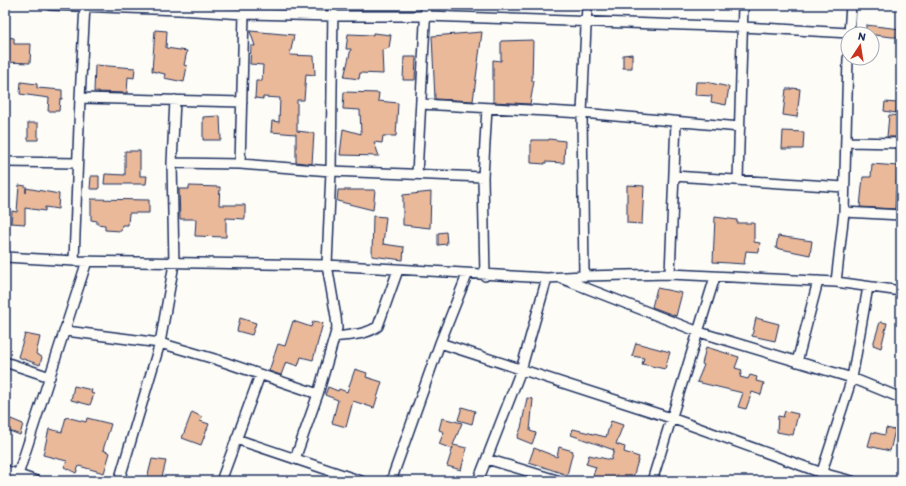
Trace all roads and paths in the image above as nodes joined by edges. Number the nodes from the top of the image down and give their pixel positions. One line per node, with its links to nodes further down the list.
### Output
1 (50, 5): 7 (street)
2 (333, 5): 10 (street)
3 (426, 5): 11 (street)
4 (587, 5): 12 (street)
5 (743, 5): 14 (street)
6 (851, 5): 13 (street)
7 (85, 6): 8 (street); 17 (street)
8 (179, 7): 9 (street)
9 (244, 14): 10 (street); 19 (street)
10 (333, 16): 11 (street); 31 (street)
11 (426, 16): 12 (street); 20 (street)
12 (586, 21): 14 (street); 22 (street)
13 (850, 26)
14 (743, 27): 15 (street); 24 (street)
15 (840, 32)
16 (848, 66): 25 (street)
17 (80, 98): 18 (street); 28 (street)
18 (175, 100): 19 (street); 29 (street)
19 (242, 102): 30 (street)
20 (421, 104): 21 (street); 32 (street)
21 (487, 108): 22 (street); 34 (street)
22 (582, 113): 23 (street); 48 (street)
23 (676, 122): 24 (street); 33 (street)
24 (740, 127): 35 (street)
25 (846, 142): 26 (street); 36 (street)
26 (901, 143)
27 (5, 162): 28 (street)
28 (77, 163): 40 (street)
29 (172, 163): 30 (street); 42 (street)
30 (240, 164): 31 (street)
31 (331, 171): 32 (street); 43 (street)
32 (417, 174): 34 (street)
33 (674, 176): 35 (street); 46 (street)
34 (483, 177): 47 (street)
35 (738, 180): 36 (street)
36 (844, 187): 37 (street)
37 (844, 212): 38 (street); 53 (street)
38 (901, 216)
39 (5, 257): 40 (street)
40 (74, 261): 41 (street)
41 (87, 261): 42 (street); 56 (street)
42 (174, 264): 43 (street); 59 (street)
43 (327, 266): 44 (street); 58 (street)
44 (398, 270): 45 (street); 58 (street)
45 (467, 274): 47 (street); 60 (street)
46 (670, 274): 48 (street); 50 (street)
47 (485, 276): 51 (street)
48 (584, 276): 49 (street)
49 (560, 277): 51 (street); 57 (street)
50 (715, 277): 52 (street); 57 (street)
51 (548, 278): 63 (street)
52 (818, 281): 53 (street); 62 (street)
53 (836, 282): 54 (street)
54 (868, 287): 55 (street); 66 (street)
55 (901, 291)
56 (66, 331): 59 (street); 65 (street)
57 (698, 332): 62 (street); 69 (street)
58 (335, 336): 67 (street)
59 (160, 343): 64 (street); 78 (street)
60 (440, 343): 63 (street); 81 (street)
61 (5, 362): 65 (street)
62 (797, 362): 66 (street)
63 (521, 370): 69 (street); 72 (street)
64 (260, 375): 67 (street); 70 (street)
65 (50, 377): 75 (street)
66 (852, 378): 68 (street); 74 (street)
67 (318, 394): 71 (street)
68 (901, 398)
69 (671, 418): 74 (street); 83 (street)
70 (236, 439): 71 (street); 79 (street)
71 (295, 459): 80 (street)
72 (487, 459): 76 (street); 82 (street)
73 (5, 470): 75 (street)
74 (821, 477): 84 (street)
75 (17, 478): 77 (street)
76 (554, 480)
77 (36, 481)
78 (119, 481)
79 (221, 481)
80 (361, 481)
81 (391, 481)
82 (478, 481)
83 (652, 481)
84 (852, 481)

